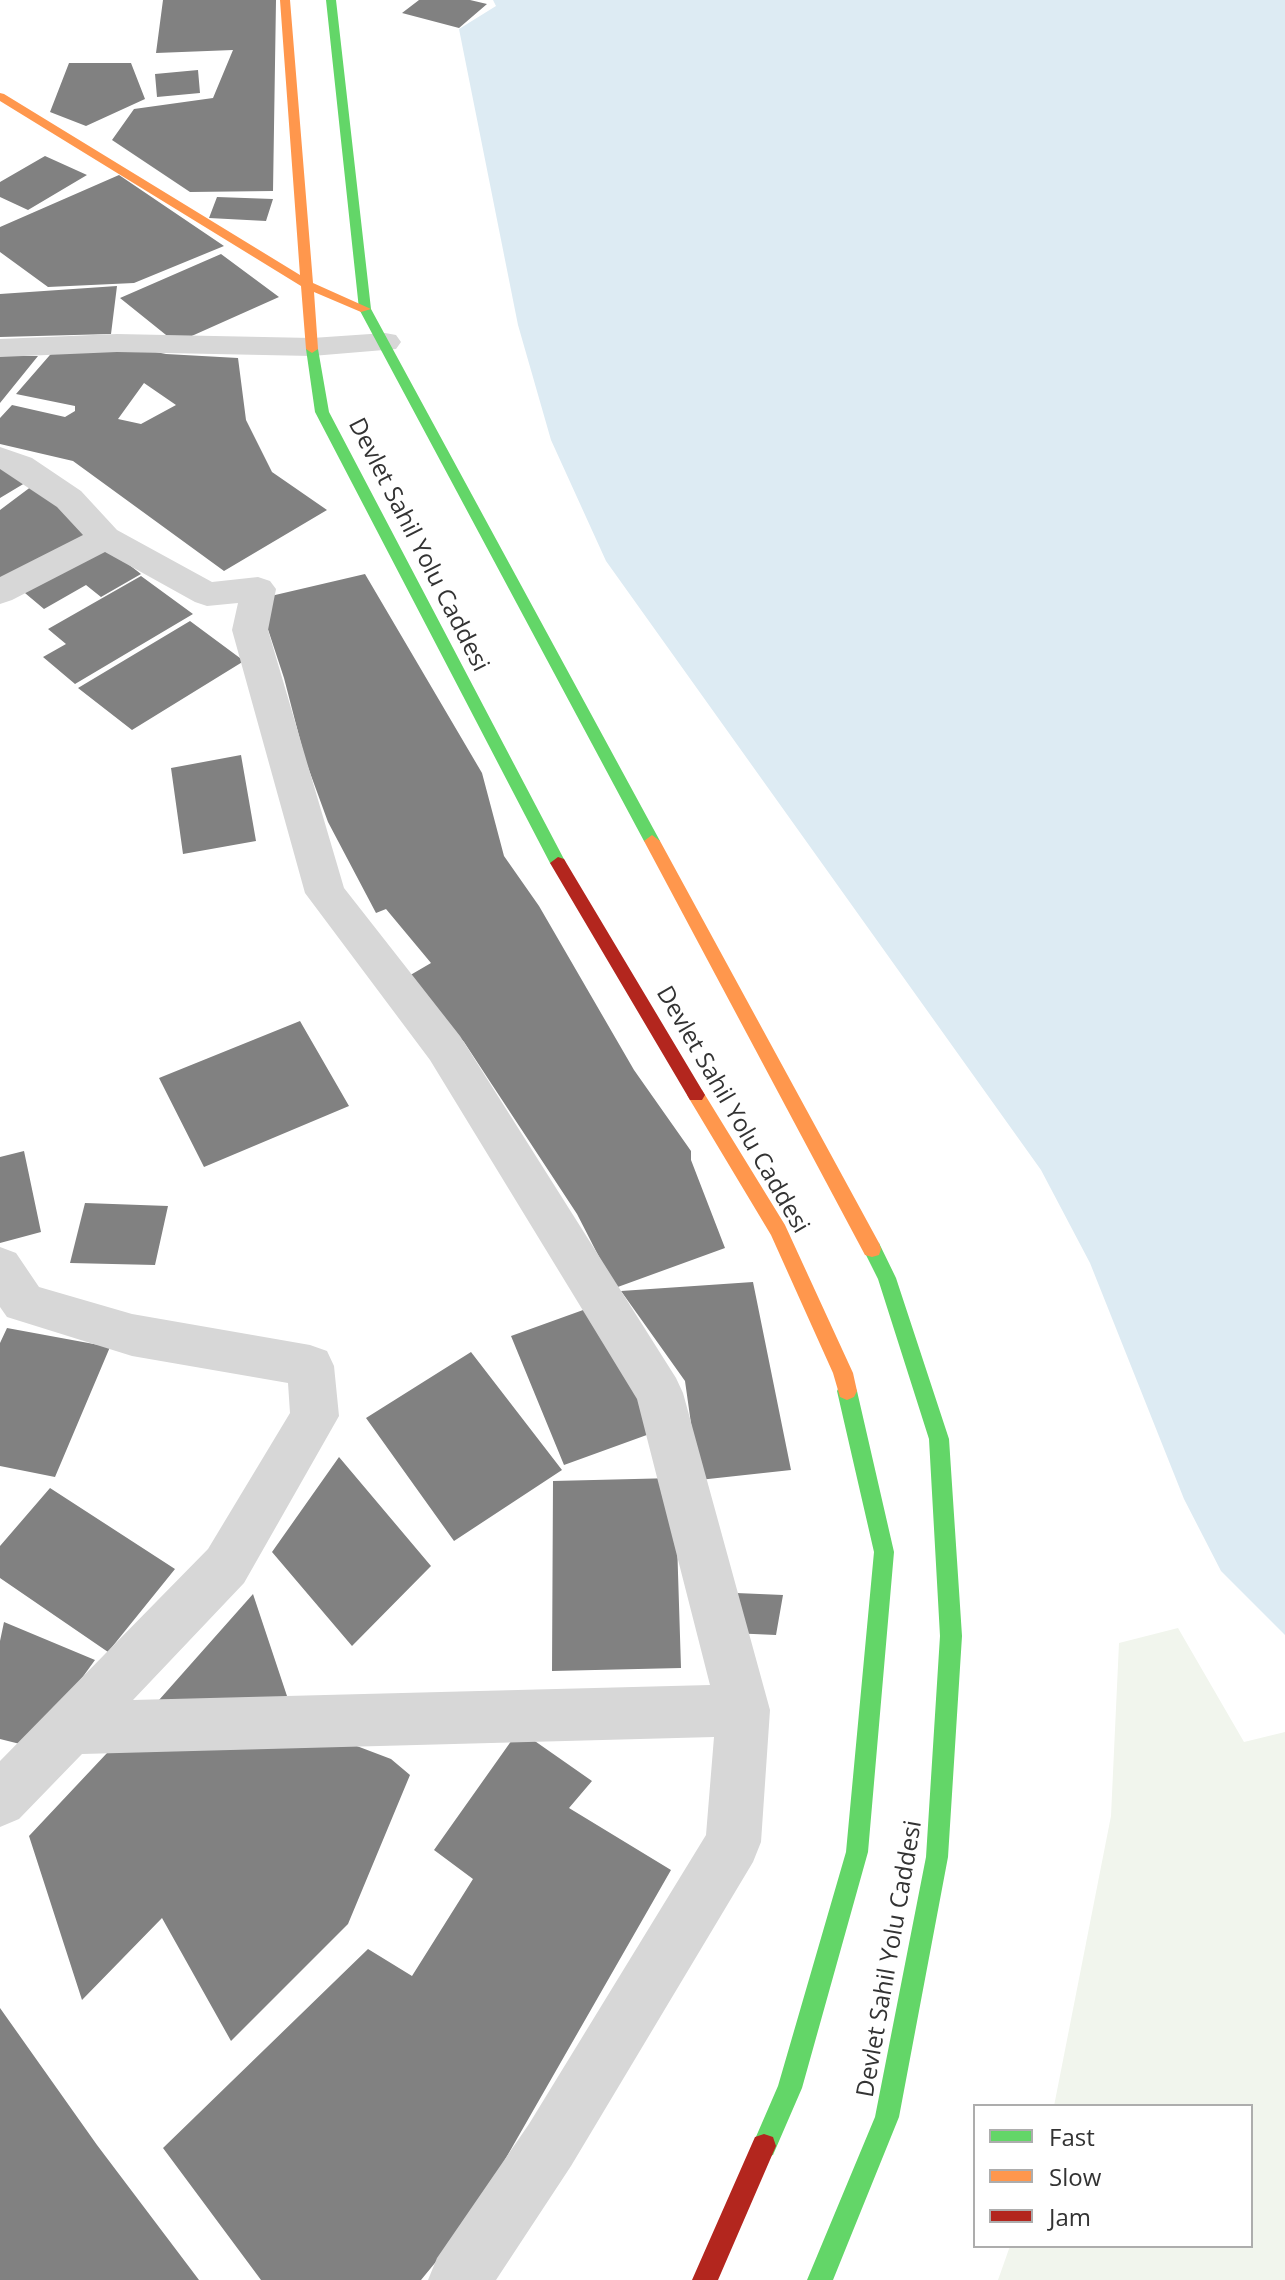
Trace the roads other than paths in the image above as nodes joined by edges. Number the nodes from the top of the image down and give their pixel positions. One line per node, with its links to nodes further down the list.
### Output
1 (285, 0): 4 (main road, Devlet Sahil Yolu Caddesi)
2 (331, 0): 5 (main road, Devlet Sahil Yolu Caddesi)
3 (0, 96): 4 (main road)
4 (308, 285): 5 (main road); 7 (main road, Devlet Sahil Yolu Caddesi)
5 (365, 309): 6 (main road, Devlet Sahil Yolu Caddesi)
6 (385, 342): 7 (street); 18 (main road, Devlet Sahil Yolu Caddesi)
7 (312, 347): 8 (street); 17 (main road, Devlet Sahil Yolu Caddesi)
8 (0, 348)
9 (0, 457): 10 (street)
10 (105, 538): 11 (street); 13 (street)
11 (0, 592)
12 (0, 1267): 14 (street)
13 (743, 1710): 14 (street); 16 (street)
14 (70, 1728): 15 (street)
15 (9, 1780)
16 (459, 2280)
17 (705, 2280)
18 (820, 2280)

